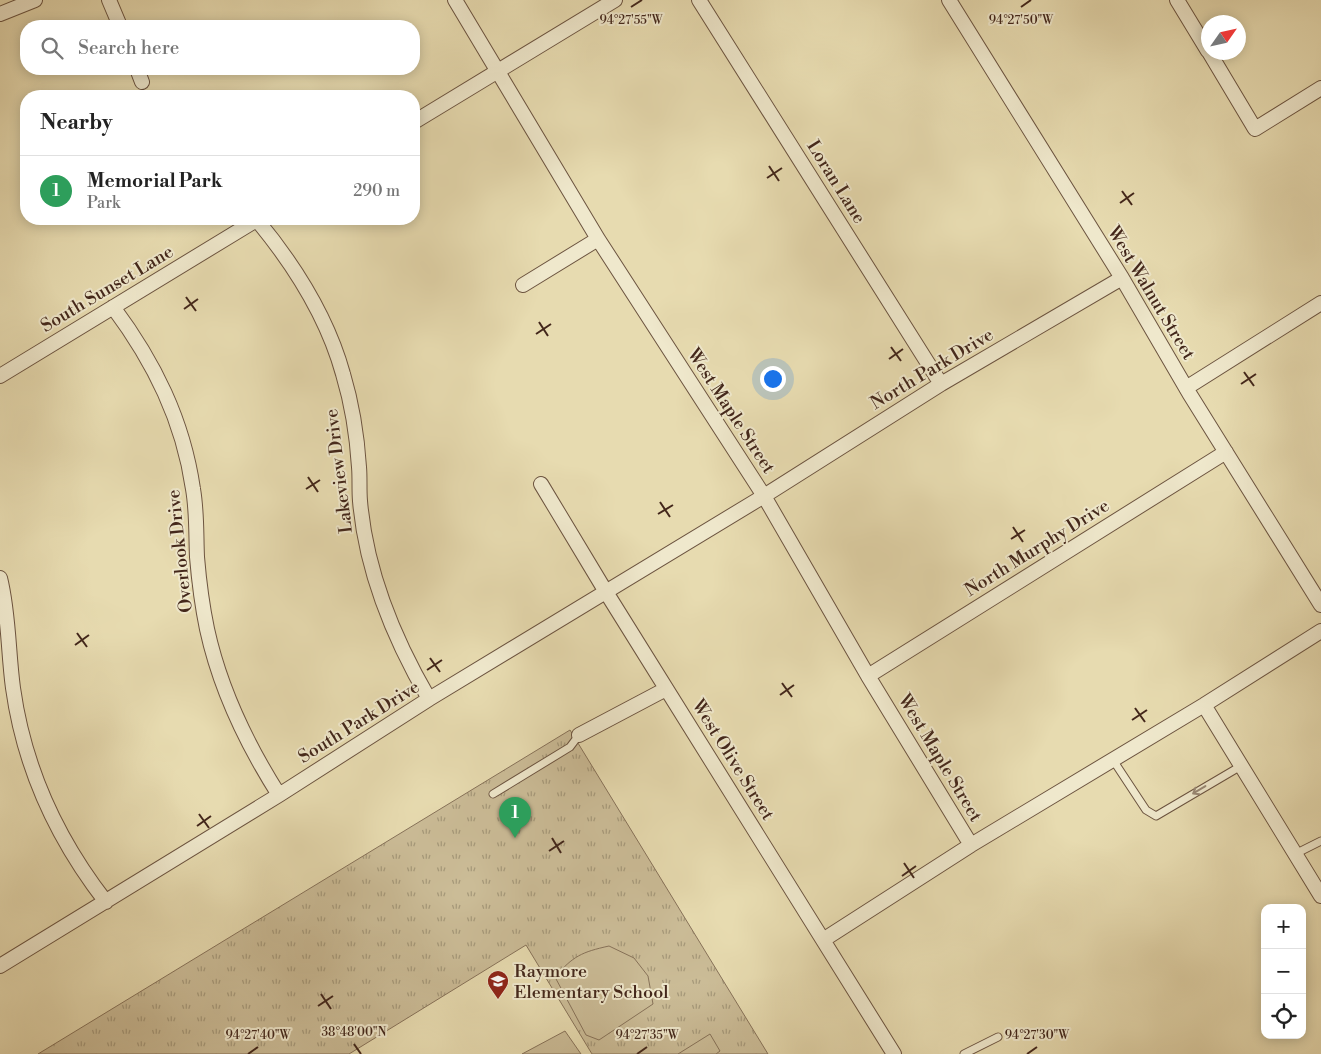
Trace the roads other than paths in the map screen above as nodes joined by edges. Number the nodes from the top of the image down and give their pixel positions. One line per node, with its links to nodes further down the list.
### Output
1 (35, 0): 8 (street)
2 (110, 0): 9 (street)
3 (455, 0): 12 (street, West Maple Street)
4 (615, 0): 12 (street)
5 (699, 0): 25 (street, Loran Lane)
6 (949, 0): 20 (street, West Walnut Street)
7 (1177, 0): 10 (street)
8 (0, 14)
9 (118, 20)
10 (1201, 39)
11 (1214, 60): 15 (street)
12 (498, 70): 16 (street); 19 (street, West Maple Street)
13 (139, 75): 14 (street)
14 (142, 82)
15 (1321, 88)
16 (420, 118)
17 (248, 225): 23 (street, South Sunset Lane)
18 (262, 225): 37 (street, Lakeview Drive)
19 (598, 239): 21 (street); 29 (street, West Maple Street)
20 (1122, 278): 25 (street, North Park Drive); 26 (street, West Walnut Street)
21 (523, 285)
22 (1321, 303): 26 (street)
23 (113, 307): 24 (street, South Sunset Lane); 43 (street, Overlook Drive)
24 (0, 376)
25 (941, 384): 29 (street, North Park Drive)
26 (1186, 388): 27 (street, West Walnut Street)
27 (1226, 452): 32 (street, West Walnut Street); 35 (street, North Murphy Drive)
28 (541, 484): 31 (street, West Olive Street)
29 (764, 496): 31 (street, South Park Drive); 35 (street, West Maple Street)
30 (0, 578): 34 (street)
31 (606, 592): 36 (street, West Olive Street); 37 (street, South Park Drive)
32 (1321, 604)
33 (1321, 631): 38 (street)
34 (5, 658): 48 (street)
35 (868, 676): 45 (street, West Maple Street)
36 (666, 689): 39 (street); 49 (street, West Olive Street)
37 (429, 699): 43 (street, South Park Drive)
38 (1204, 705): 40 (street); 41 (street)
39 (579, 735): 42 (lane)
40 (1113, 760): 41 (lane, one-way to 40); 45 (street)
41 (1241, 766): 46 (street)
42 (493, 794)
43 (279, 795): 48 (street, South Park Drive)
44 (1321, 841): 46 (lane)
45 (971, 845): 49 (street)
46 (1295, 854): 47 (street)
47 (1321, 896)
48 (106, 902): 50 (street, South Park Drive)
49 (823, 940): 52 (street, West Olive Street)
50 (0, 966)
51 (998, 1037): 53 (lane)
52 (894, 1054)
53 (964, 1054)

